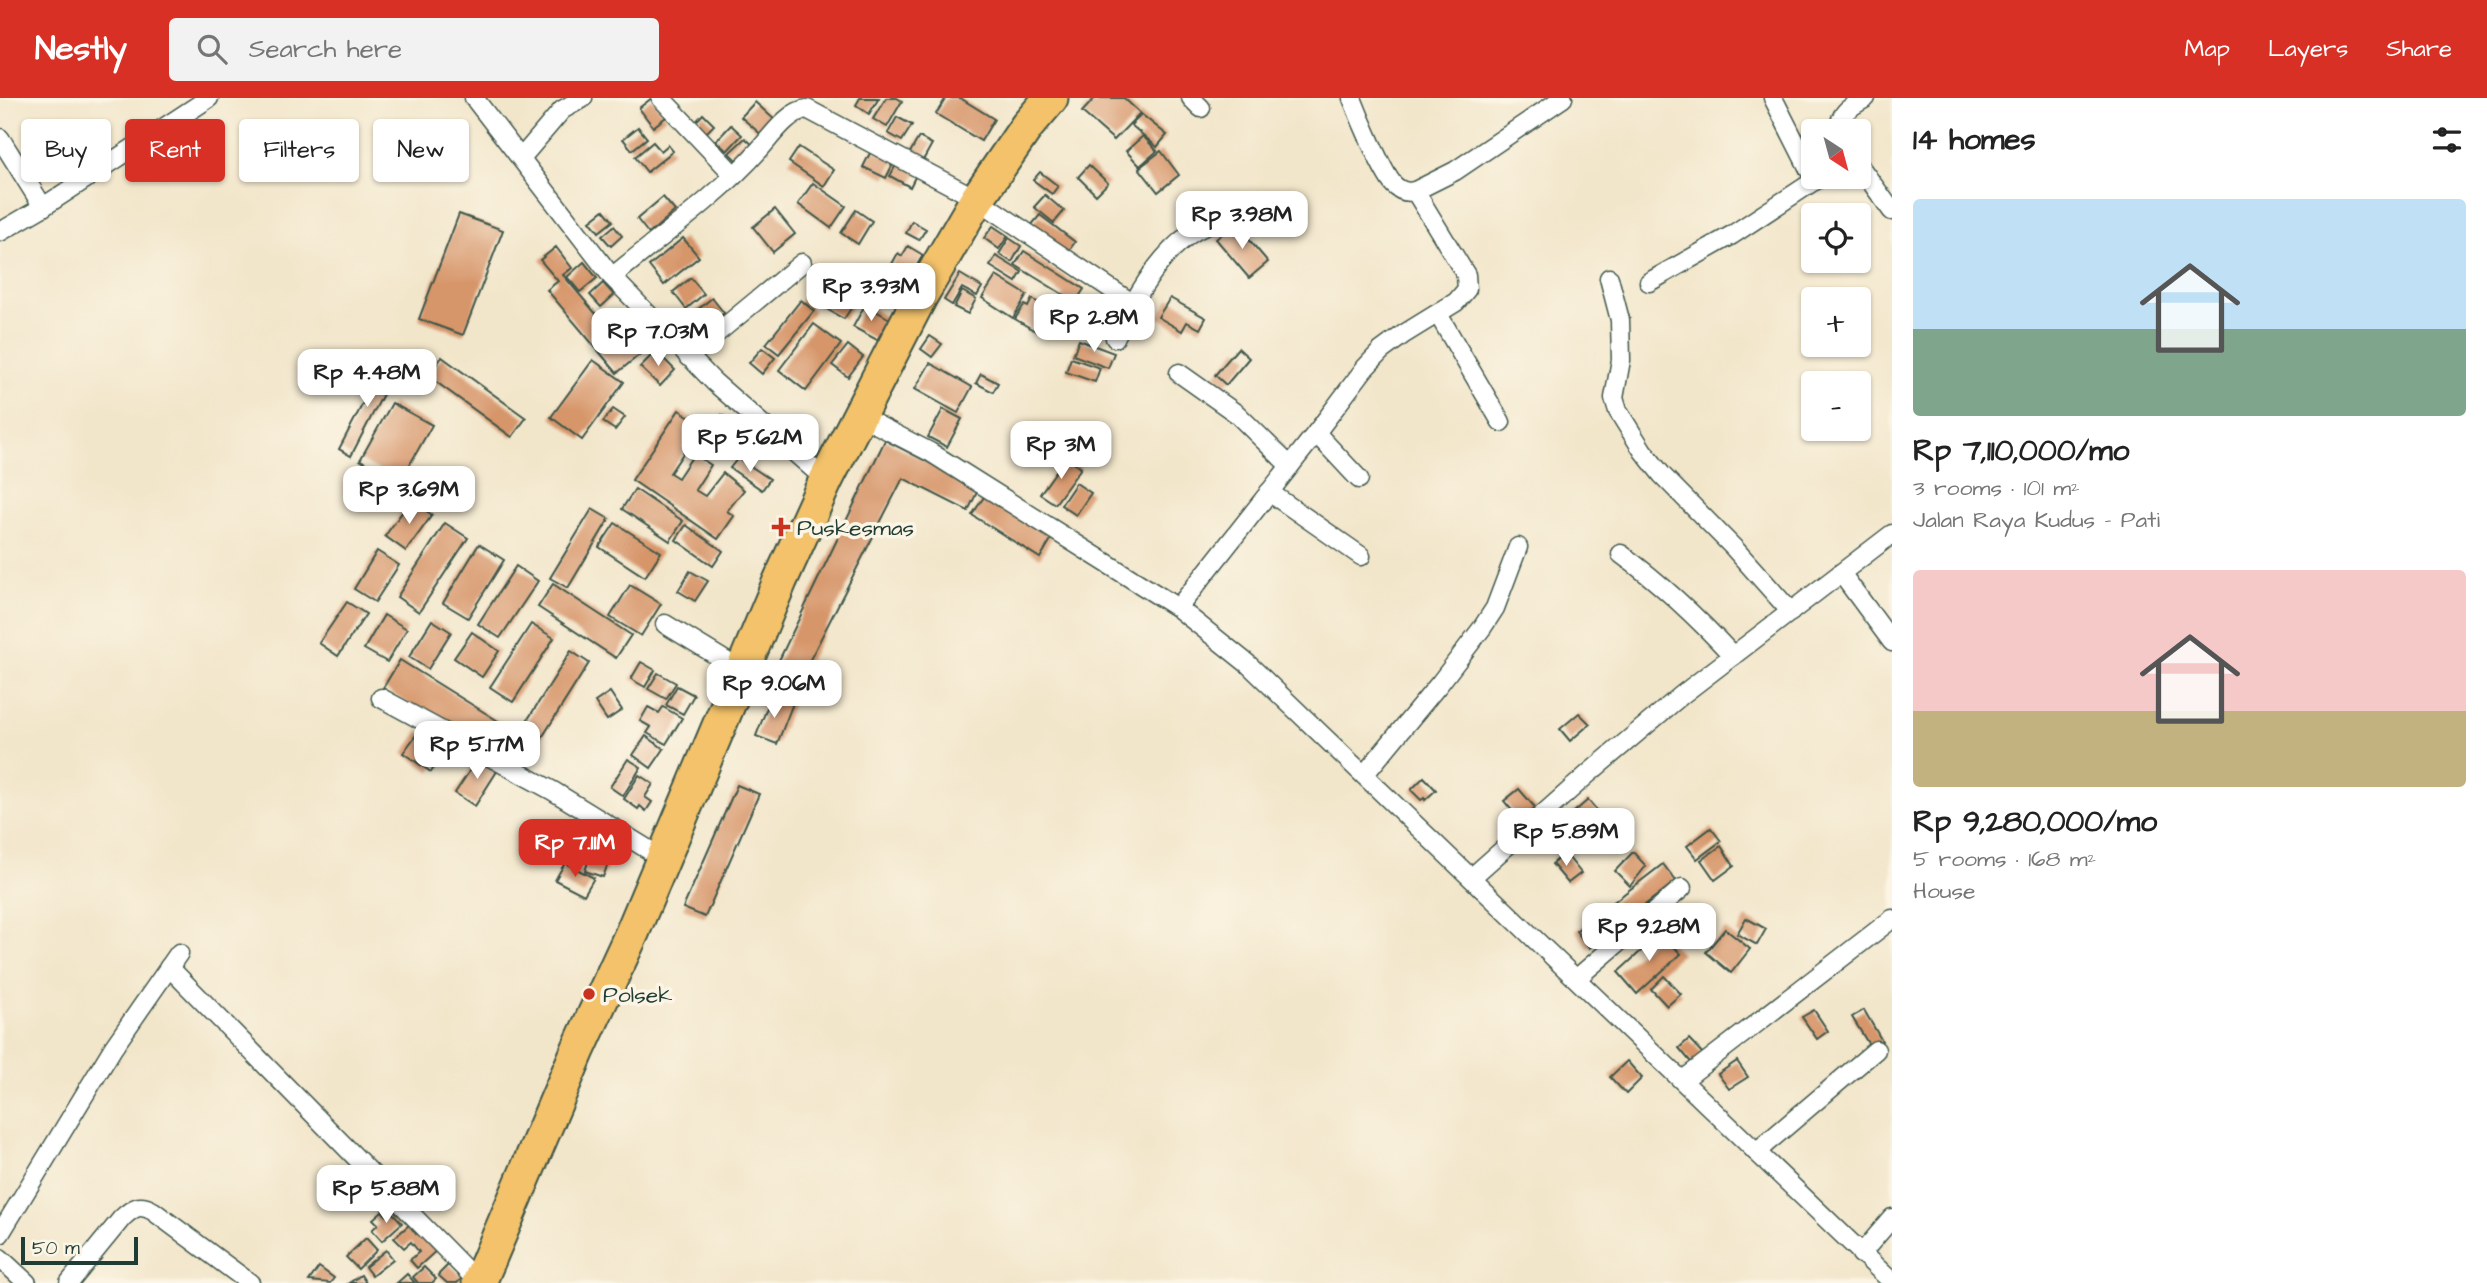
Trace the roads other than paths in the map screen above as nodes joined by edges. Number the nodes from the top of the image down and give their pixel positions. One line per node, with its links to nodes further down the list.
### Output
1 (209, 98): 20 (street)
2 (474, 98): 14 (street)
3 (583, 98): 14 (street)
4 (661, 98): 15 (street)
5 (1051, 98): 19 (highway)
6 (1352, 98): 18 (street)
7 (1563, 98): 18 (street)
8 (1773, 98): 13 (street)
9 (1866, 98): 11 (street)
10 (809, 105): 15 (street); 19 (street)
11 (1840, 119)
12 (0, 138): 20 (street)
13 (1801, 150)
14 (522, 157): 25 (street)
15 (734, 175): 25 (street)
16 (1871, 182): 21 (street)
17 (1802, 189): 27 (street)
18 (1415, 191): 29 (street)
19 (977, 199): 28 (street); 33 (highway)
20 (43, 207): 23 (street)
21 (1892, 211)
22 (1241, 221): 28 (street)
23 (0, 232)
24 (802, 263): 31 (street)
25 (612, 277): 31 (street)
26 (1609, 278): 46 (street)
27 (1648, 282)
28 (1132, 303): 30 (street)
29 (1438, 314): 34 (street); 35 (street)
30 (1115, 338)
31 (688, 357): 38 (street)
32 (1179, 373): 36 (street)
33 (858, 415): 38 (highway); 45 (street)
34 (1502, 422)
35 (1316, 433): 36 (street); 37 (street)
36 (1290, 466): 39 (street)
37 (1359, 479)
38 (826, 480): 50 (highway)
39 (1269, 492): 43 (street); 45 (street)
40 (1892, 534): 44 (street)
41 (1518, 547): 52 (street)
42 (1621, 554): 49 (street)
43 (1361, 556)
44 (1841, 573): 46 (street); 48 (street)
45 (1178, 608): 52 (street)
46 (1791, 612): 49 (street)
47 (665, 624): 50 (street)
48 (1892, 642)
49 (1733, 656): 54 (street)
50 (742, 671): 53 (highway)
51 (381, 698): 53 (street)
52 (1364, 775): 54 (street)
53 (662, 858): 69 (highway)
54 (1472, 877): 57 (street)
55 (1682, 888): 57 (street)
56 (1892, 919): 59 (street)
57 (1577, 978): 59 (street)
58 (1875, 1050): 60 (street)
59 (1683, 1080): 60 (street)
60 (1756, 1152): 63 (street)
61 (1892, 1218): 63 (street)
62 (0, 1234): 69 (street)
63 (1861, 1254): 65 (street)
64 (0, 1258): 66 (street)
65 (1892, 1282)
66 (27, 1283)
67 (69, 1283): 68 (street)
68 (250, 1283)
69 (479, 1283)

